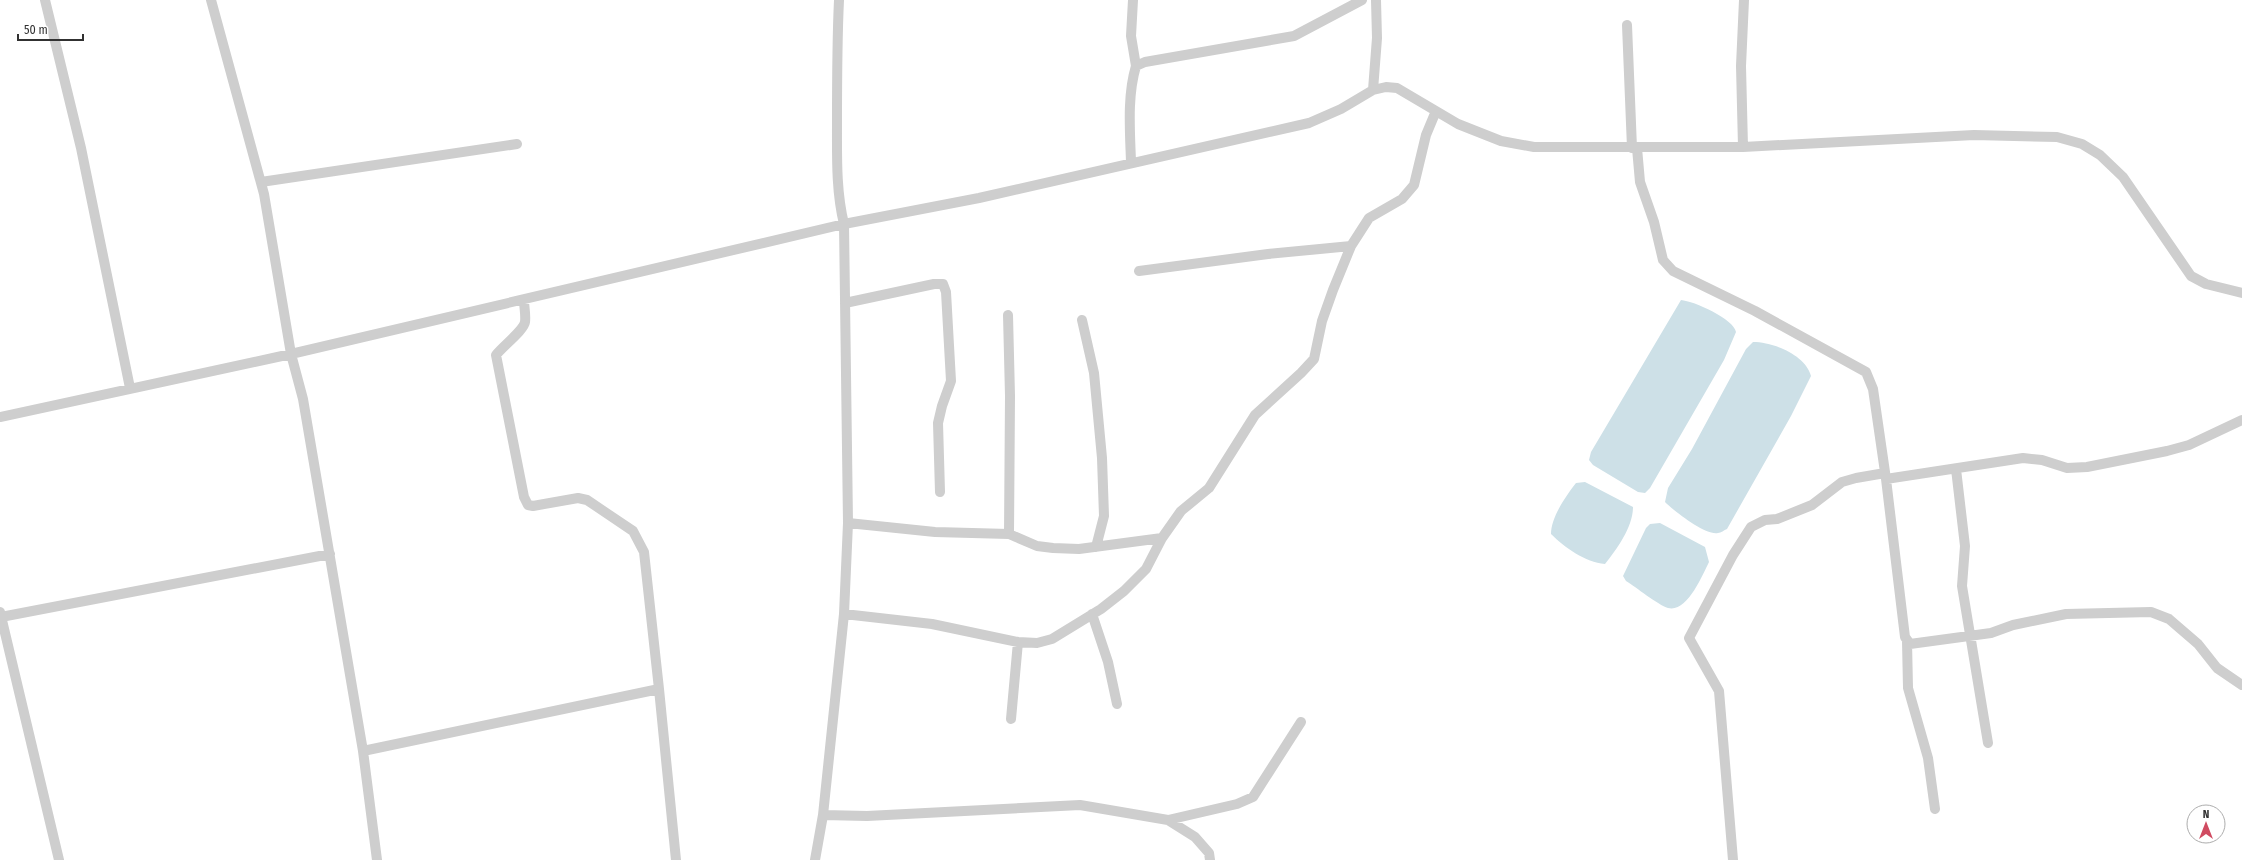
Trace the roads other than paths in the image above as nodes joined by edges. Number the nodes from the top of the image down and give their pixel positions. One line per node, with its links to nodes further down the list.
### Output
1 (45, 0): 26 (street)
2 (211, 0): 16 (street)
3 (839, 0): 17 (street)
4 (1133, 0): 9 (street)
5 (1362, 0): 9 (street)
6 (1376, 0): 10 (street)
7 (1744, 0): 13 (street)
8 (1627, 25): 14 (street)
9 (1136, 66): 15 (street)
10 (1374, 90): 11 (street); 15 (street)
11 (1436, 111): 14 (street); 18 (street)
12 (517, 144): 16 (street)
13 (1743, 147): 14 (street); 20 (street)
14 (1634, 148): 30 (street)
15 (1131, 162): 17 (street)
16 (261, 182): 25 (street)
17 (844, 224): 21 (street); 22 (street)
18 (1352, 246): 19 (street); 34 (street)
19 (1139, 271)
20 (2242, 293)
21 (524, 300): 25 (street); 44 (street)
22 (845, 303): 31 (street); 32 (street)
23 (1008, 315): 33 (street)
24 (1082, 320): 35 (street)
25 (291, 354): 26 (street); 36 (street)
26 (130, 388): 27 (street)
27 (0, 417)
28 (2242, 420): 29 (street)
29 (1956, 469): 30 (street); 40 (street)
30 (1886, 476): 41 (street); 58 (street)
31 (940, 492)
32 (848, 523): 33 (street); 37 (street)
33 (1010, 534): 35 (street)
34 (1162, 538): 35 (street); 38 (street)
35 (1096, 547)
36 (330, 554): 39 (street); 49 (street)
37 (844, 614): 42 (street); 51 (street)
38 (1092, 614): 42 (street); 45 (street)
39 (1, 615): 53 (street)
40 (1970, 637): 41 (street); 43 (street); 48 (street)
41 (1907, 641): 50 (street)
42 (1018, 642): 46 (street)
43 (2242, 685)
44 (659, 689): 49 (street); 55 (street)
45 (1116, 704)
46 (1011, 719)
47 (1300, 722): 52 (street)
48 (1988, 743)
49 (363, 751): 54 (street)
50 (1935, 808)
51 (823, 816): 52 (street); 56 (street)
52 (1168, 820): 57 (street)
53 (59, 860)
54 (377, 860)
55 (676, 860)
56 (815, 860)
57 (1210, 860)
58 (1733, 860)

